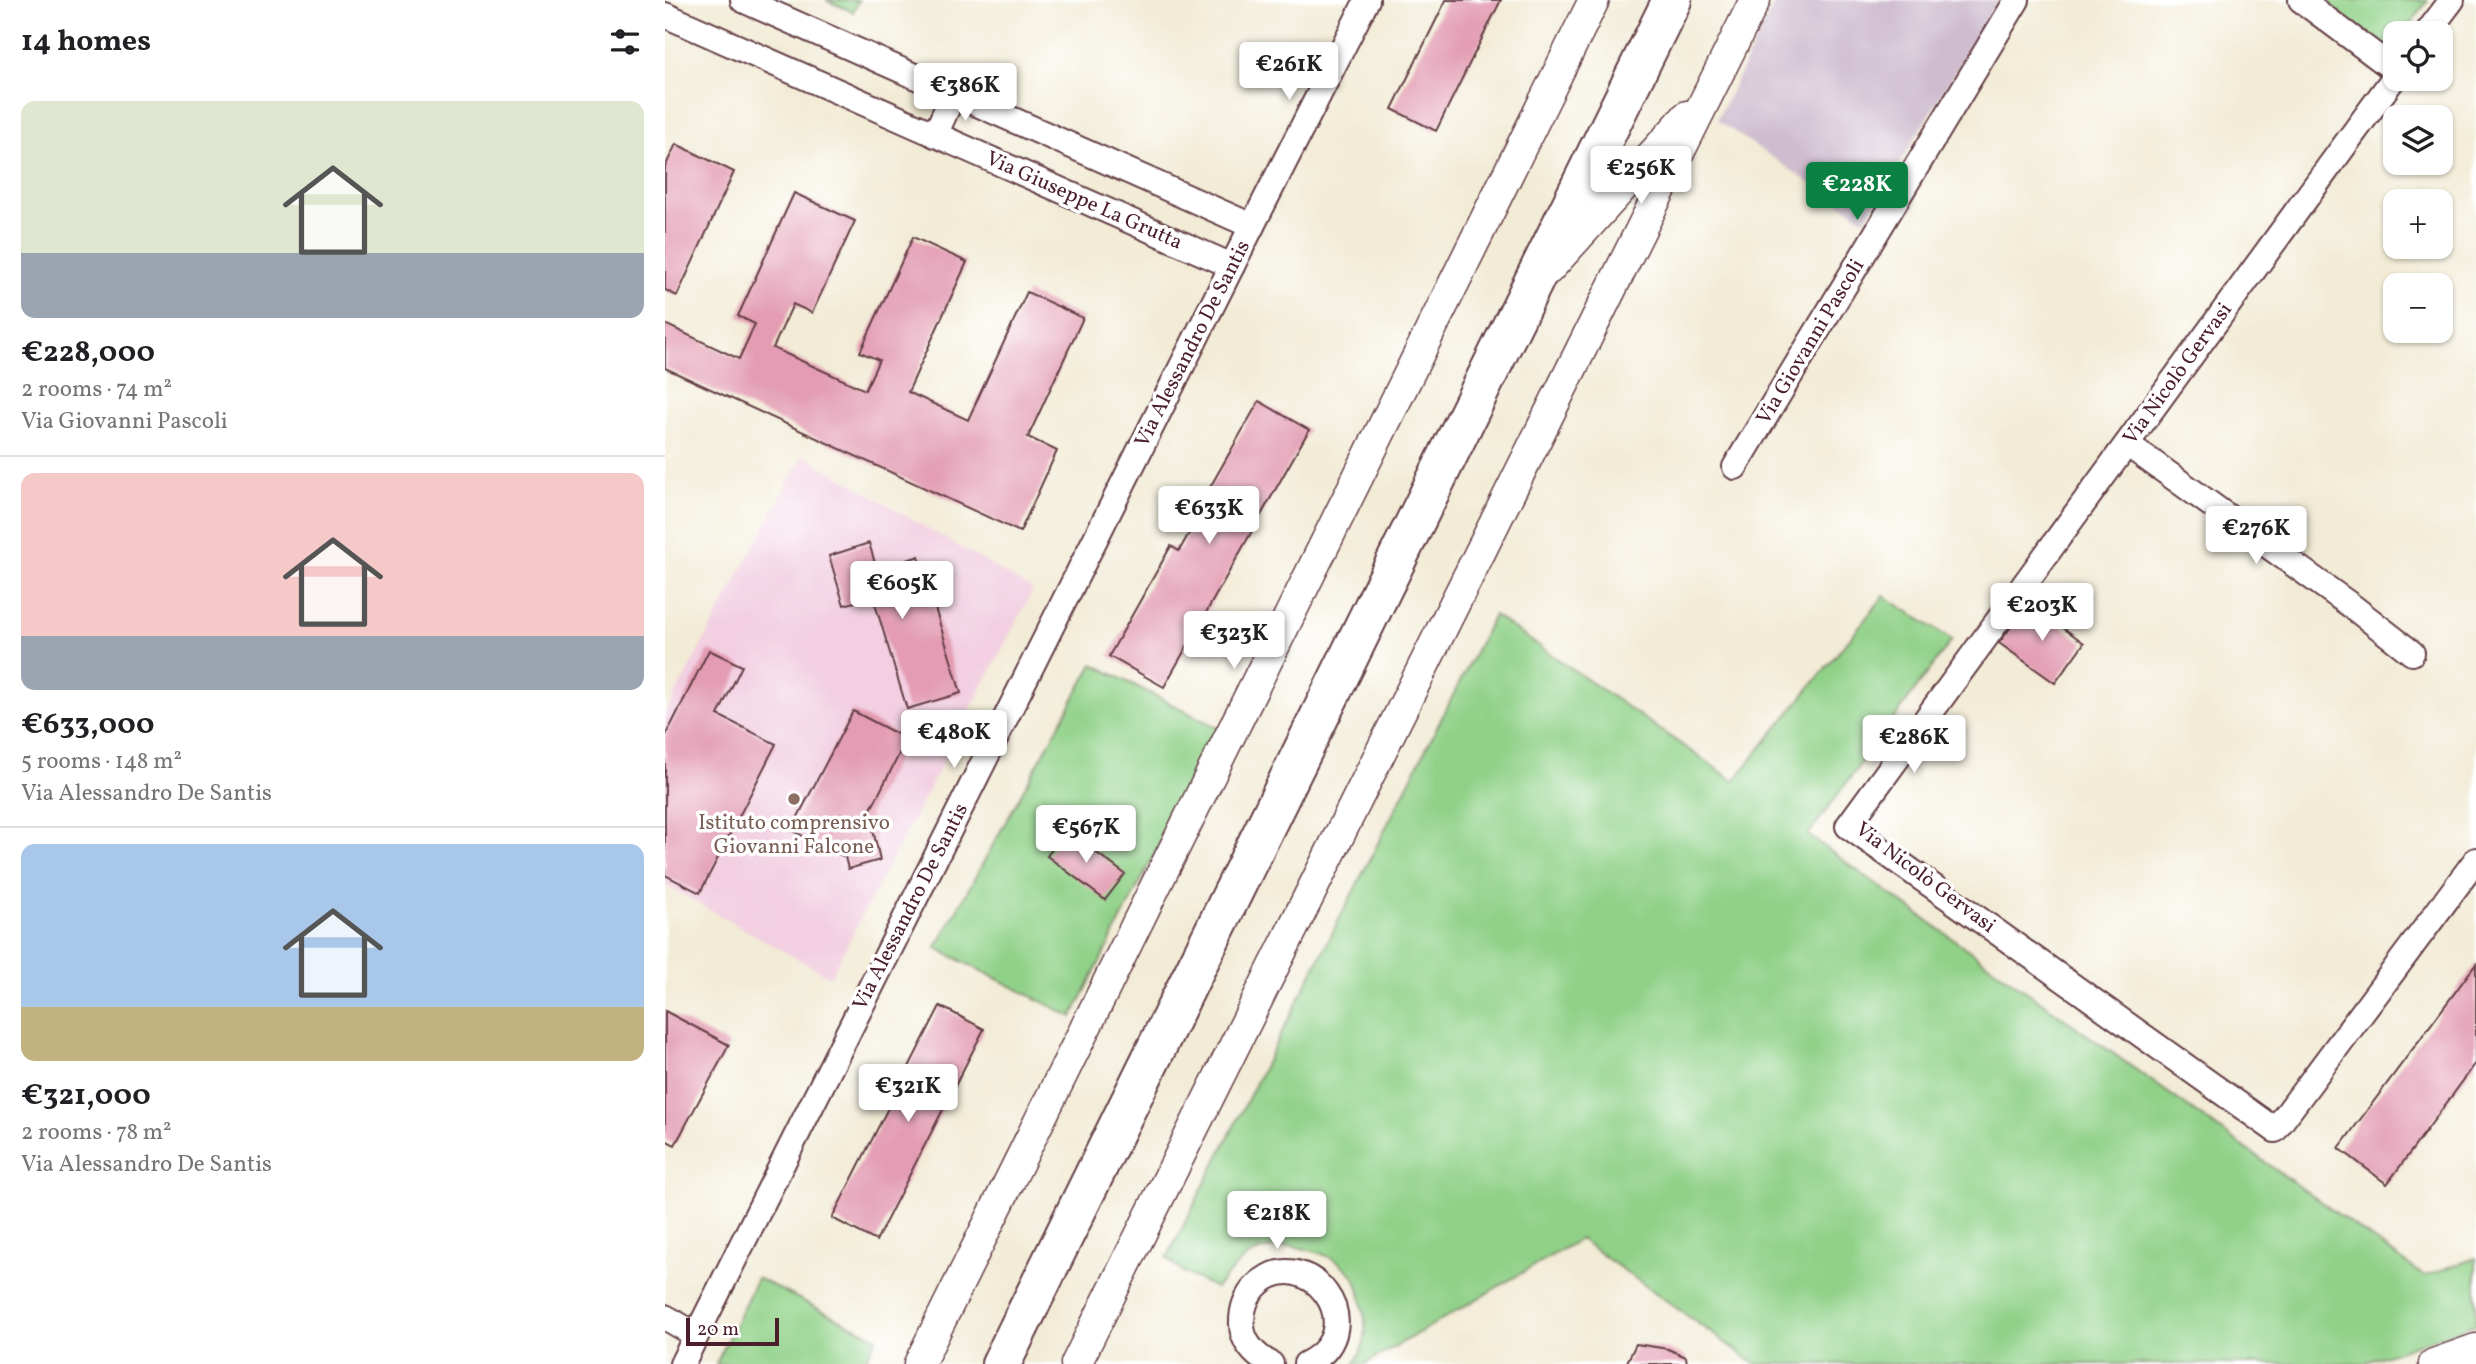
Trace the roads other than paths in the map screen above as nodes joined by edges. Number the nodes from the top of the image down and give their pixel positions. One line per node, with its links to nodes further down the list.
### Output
1 (743, 0): 14 (street)
2 (1367, 0): 16 (street, Via Alessandro De Santis)
3 (1594, 0): 28 (street)
4 (1672, 0): 18 (main road)
5 (1755, 0): 12 (street)
6 (2017, 0): 20 (street, Via Giovanni Pascoli)
7 (2301, 0): 11 (street)
8 (2452, 0): 10 (street)
9 (665, 15): 15 (street, Via Giuseppe La Grutta)
10 (2436, 21)
11 (2383, 63)
12 (1713, 88): 18 (street); 30 (street)
13 (2383, 91): 19 (street, Via Nicolò Gervasi)
14 (954, 93): 15 (street); 16 (street)
15 (935, 135): 17 (street, Via Giuseppe La Grutta)
16 (1252, 226): 17 (street, Via Alessandro De Santis)
17 (1232, 266): 24 (street, Via Alessandro De Santis)
18 (1530, 290): 29 (main road)
19 (2127, 444): 21 (street); 22 (street, Via Nicolò Gervasi)
20 (1735, 467)
21 (2411, 653)
22 (2476, 860)
23 (665, 1317): 24 (street)
24 (696, 1335): 27 (street, Via Alessandro De Santis)
25 (2476, 1349): 32 (street)
26 (1314, 1362): 31 (street)
27 (682, 1364)
28 (919, 1364)
29 (1001, 1364)
30 (1076, 1364)
31 (1271, 1364)
32 (2434, 1364)

